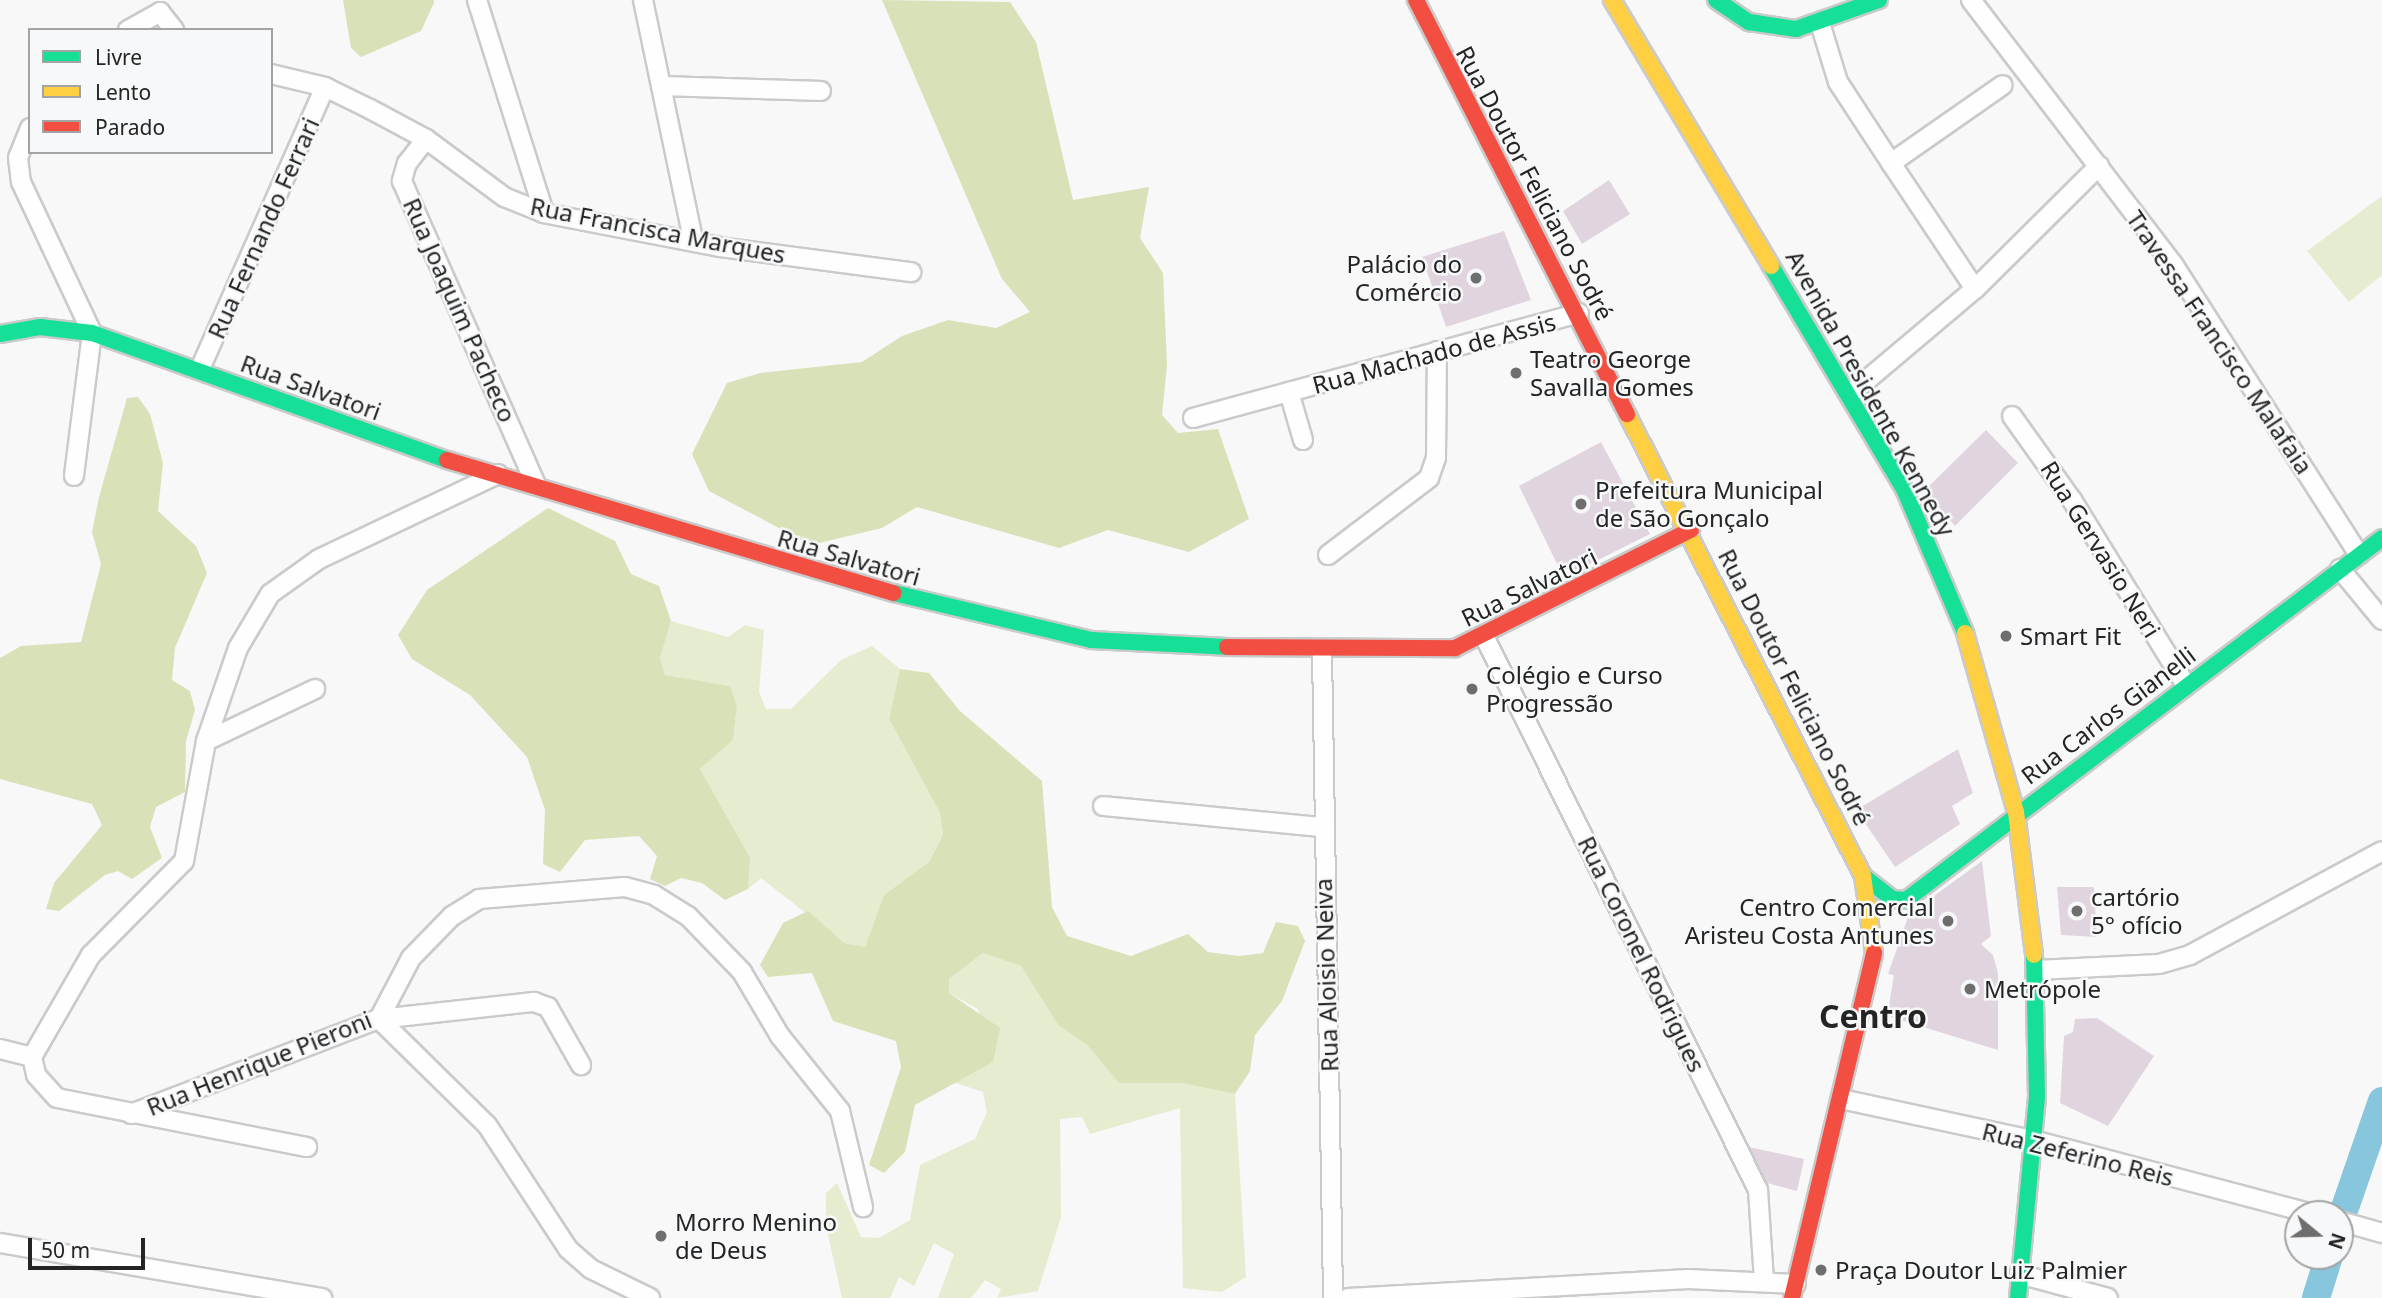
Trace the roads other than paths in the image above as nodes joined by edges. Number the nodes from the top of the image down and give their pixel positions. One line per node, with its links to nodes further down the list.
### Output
1 (477, 0): 20 (street)
2 (643, 0): 13 (street)
3 (1416, 0): 24 (main road, Rua Doutor Feliciano Sodré)
4 (1612, 0): 30 (main road, Avenida Presidente Kennedy)
5 (1716, 0): 8 (main road)
6 (1879, 0): 8 (main road)
7 (1971, 0): 19 (street, Travessa Francisco Malafaia)
8 (1820, 23): 18 (street)
9 (132, 28): 10 (street)
10 (172, 28)
11 (273, 75): 14 (street, Rua Francisca Marques)
12 (2003, 85): 18 (street)
13 (663, 86): 15 (street); 21 (street)
14 (325, 88): 17 (street, Rua Francisca Marques); 28 (street, Rua Fernando Ferrari)
15 (821, 91)
16 (28, 133): 25 (street)
17 (426, 139): 20 (street, Rua Francisca Marques); 36 (street, Rua Joaquim Pacheco)
18 (1891, 163): 23 (street)
19 (2099, 166): 23 (street); 40 (street, Travessa Francisco Malafaia)
20 (544, 213): 21 (street, Rua Francisca Marques)
21 (693, 240): 22 (street, Rua Francisca Marques)
22 (911, 272)
23 (1975, 289): 30 (street)
24 (1579, 313): 27 (street, Rua Machado de Assis); 37 (main road, Rua Doutor Feliciano Sodré)
25 (92, 333): 26 (main road, Rua Salvatori); 28 (main road, Rua Salvatori); 35 (street)
26 (0, 334)
27 (1437, 352): 29 (street, Rua Machado de Assis); 39 (street)
28 (200, 369): 34 (main road, Rua Salvatori)
29 (1289, 393): 32 (street, Rua Machado de Assis); 33 (street, Rua Machado de Assis)
30 (1849, 395): 49 (main road, Avenida Presidente Kennedy)
31 (2012, 416): 45 (street, Rua Gervasio Neri)
32 (1193, 418)
33 (1303, 440)
34 (498, 474): 36 (main road, Rua Salvatori); 47 (street)
35 (74, 476)
36 (537, 485): 44 (main road, Rua Salvatori)
37 (1691, 530): 43 (main road, Rua Salvatori); 52 (main road, Rua Doutor Feliciano Sodré)
38 (2382, 538): 40 (main road, Rua Carlos Gianelli)
39 (1328, 555)
40 (2359, 555): 41 (main road, Rua Carlos Gianelli)
41 (2340, 569): 42 (street); 45 (main road, Rua Carlos Gianelli)
42 (2382, 620)
43 (1485, 638): 44 (main road, Rua Salvatori); 68 (street, Rua Coronel Rodrigues)
44 (1322, 652): 50 (street, Rua Aloisio Neiva)
45 (2186, 685): 49 (main road, Rua Carlos Gianelli)
46 (315, 689): 47 (street)
47 (206, 741): 56 (street)
48 (1103, 806): 50 (street)
49 (2016, 812): 52 (main road, Rua Carlos Gianelli); 53 (main road, Avenida Presidente Kennedy)
50 (1322, 827): 72 (street, Rua Aloisio Neiva)
51 (2382, 851): 53 (street)
52 (1863, 876): 58 (main road, Rua Doutor Feliciano Sodré)
53 (2036, 970): 60 (main road, Avenida Presidente Kennedy)
54 (379, 1019): 57 (street); 59 (street, Rua Henrique Pieroni); 63 (street, Rua Henrique Pieroni); 71 (street)
55 (0, 1049): 56 (street)
56 (32, 1057): 59 (street)
57 (582, 1065)
58 (1841, 1099): 60 (street, Rua Zeferino Reis); 69 (main road, Rua Doutor Feliciano Sodré)
59 (131, 1114): 61 (street)
60 (2033, 1140): 62 (street, Rua Zeferino Reis); 67 (main road, Avenida Presidente Kennedy)
61 (306, 1147)
62 (2284, 1206)
63 (863, 1208)
64 (2354, 1224): 65 (street)
65 (2382, 1233)
66 (0, 1243): 70 (street)
67 (2019, 1274): 74 (main road, Avenida Presidente Kennedy); 75 (street)
68 (1764, 1280): 69 (street); 73 (street)
69 (1794, 1291)
70 (321, 1298)
71 (650, 1298)
72 (1333, 1298)
73 (1348, 1298)
74 (2018, 1298)
75 (2108, 1298)

